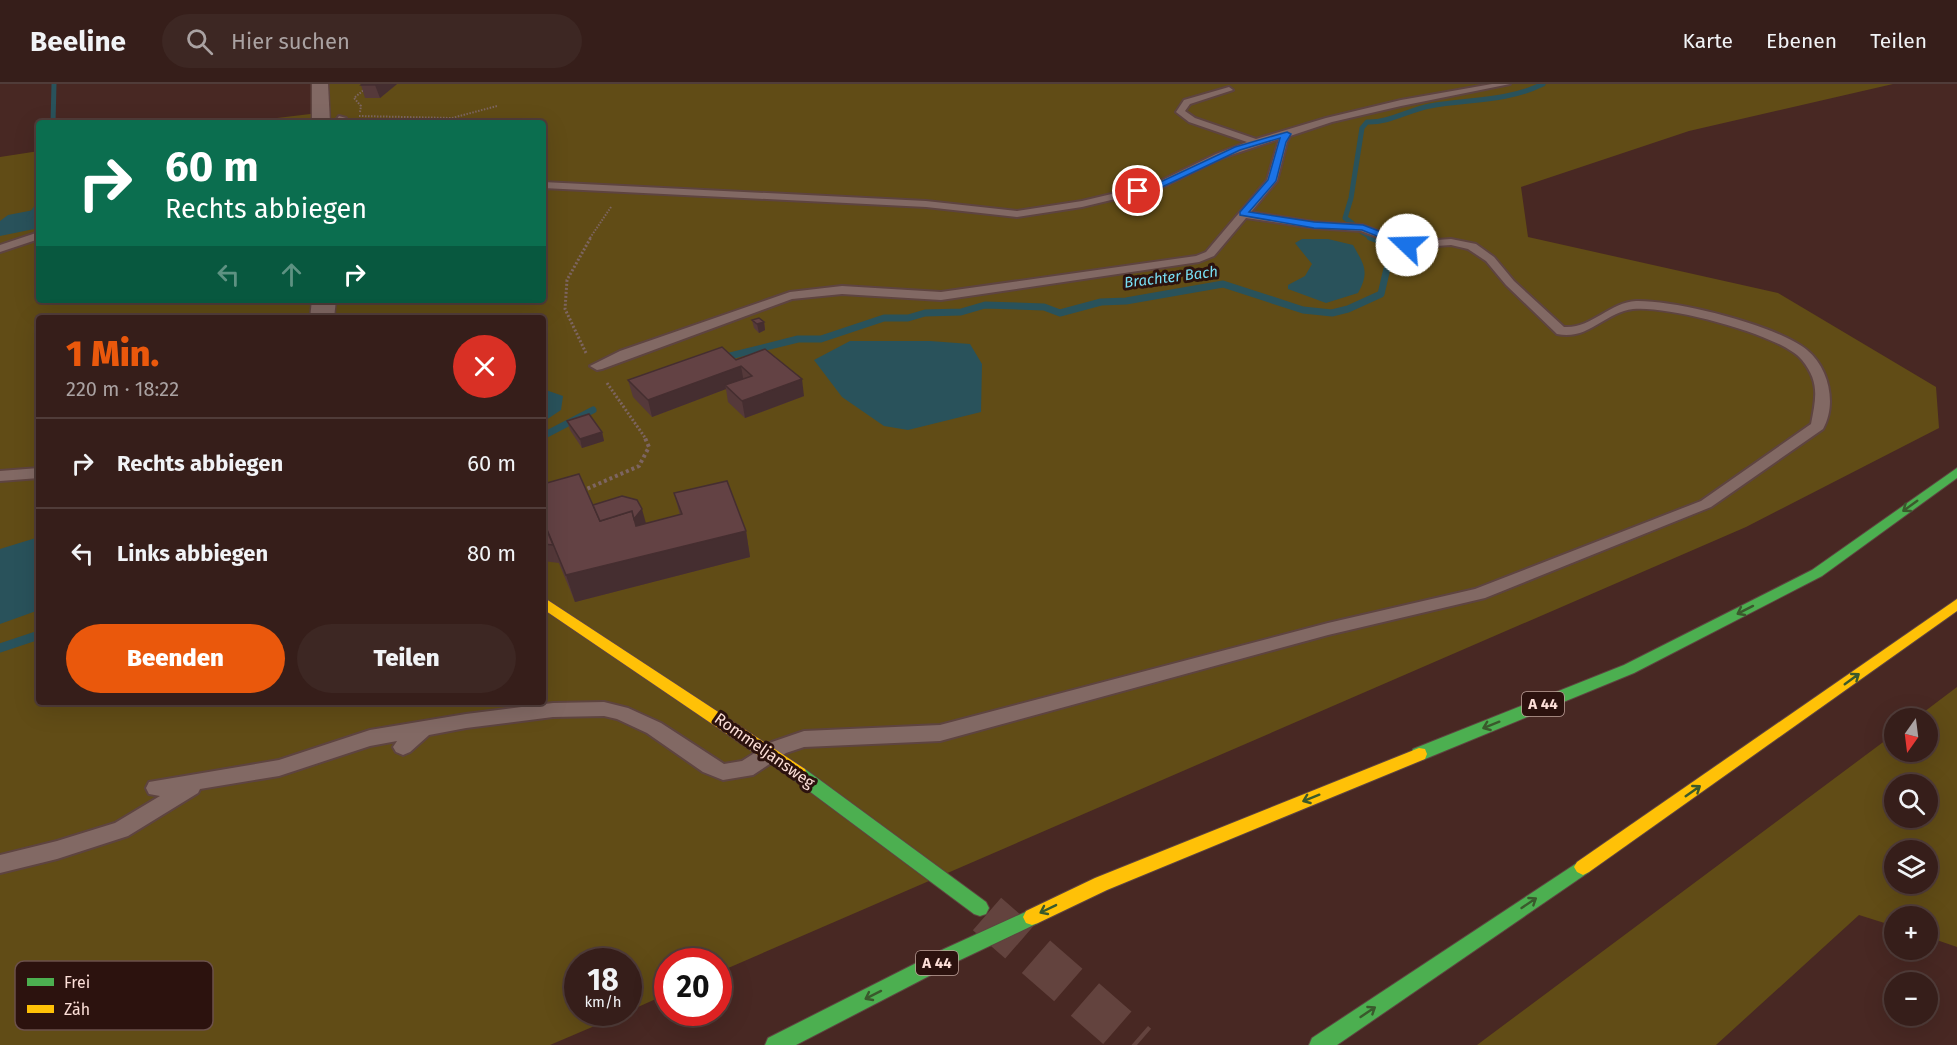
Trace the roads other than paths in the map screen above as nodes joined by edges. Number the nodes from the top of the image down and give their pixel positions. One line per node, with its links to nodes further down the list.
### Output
1 (320, 84): 4 (street)
2 (1506, 84): 5 (lane)
3 (1229, 90): 6 (lane)
4 (316, 120)
5 (1287, 134): 6 (lane); 8 (lane)
6 (1256, 142): 7 (lane)
7 (546, 185)
8 (1243, 214): 11 (lane); 19 (lane)
9 (36, 236): 10 (lane)
10 (0, 249)
11 (597, 366)
12 (1957, 472): 24 (main road, A 44, one-way to 24)
13 (36, 473): 14 (lane)
14 (0, 476)
15 (546, 604): 19 (main road, Rommeljansweg)
16 (1957, 604): 25 (main road, one-way to 16)
17 (426, 728): 18 (lane); 19 (lane); 20 (lane)
18 (402, 747)
19 (772, 754): 23 (main road, Rommeljansweg)
20 (202, 781): 21 (lane); 22 (lane)
21 (156, 788)
22 (0, 864)
23 (980, 908)
24 (775, 1045)
25 (1319, 1045)

